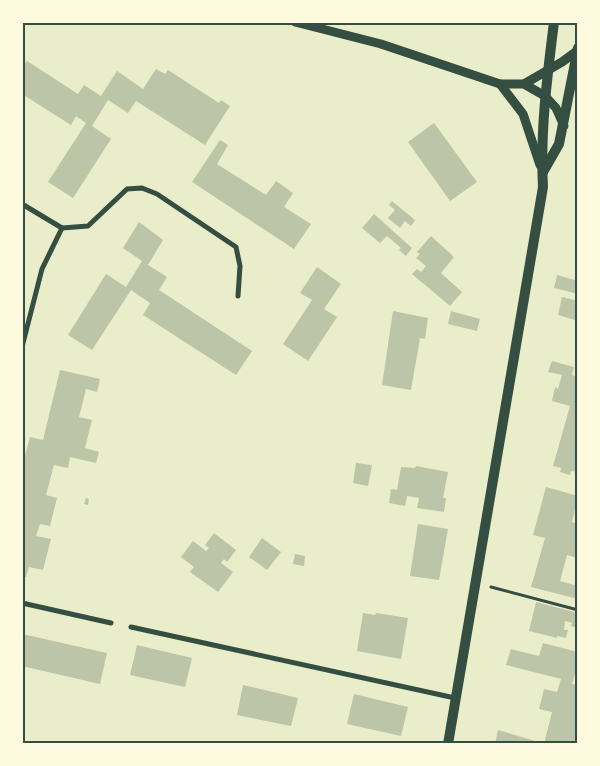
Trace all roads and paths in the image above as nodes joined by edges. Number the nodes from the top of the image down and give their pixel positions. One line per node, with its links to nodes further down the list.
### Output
1 (295, 22): 5 (street)
2 (554, 22): 4 (main road)
3 (577, 49): 4 (street); 8 (main road)
4 (548, 71): 6 (street); 7 (main road)
5 (500, 84): 6 (street); 9 (street)
6 (524, 84): 7 (street)
7 (545, 96): 8 (street); 9 (main road)
8 (564, 126): 9 (main road)
9 (542, 173): 14 (main road)
10 (22, 204): 11 (street)
11 (62, 228): 12 (street); 13 (street)
12 (238, 296)
13 (22, 347)
14 (476, 583): 16 (path); 19 (main road)
15 (22, 603): 17 (street)
16 (578, 610)
17 (111, 623)
18 (131, 627): 19 (street)
19 (456, 698): 20 (main road)
20 (448, 744)

